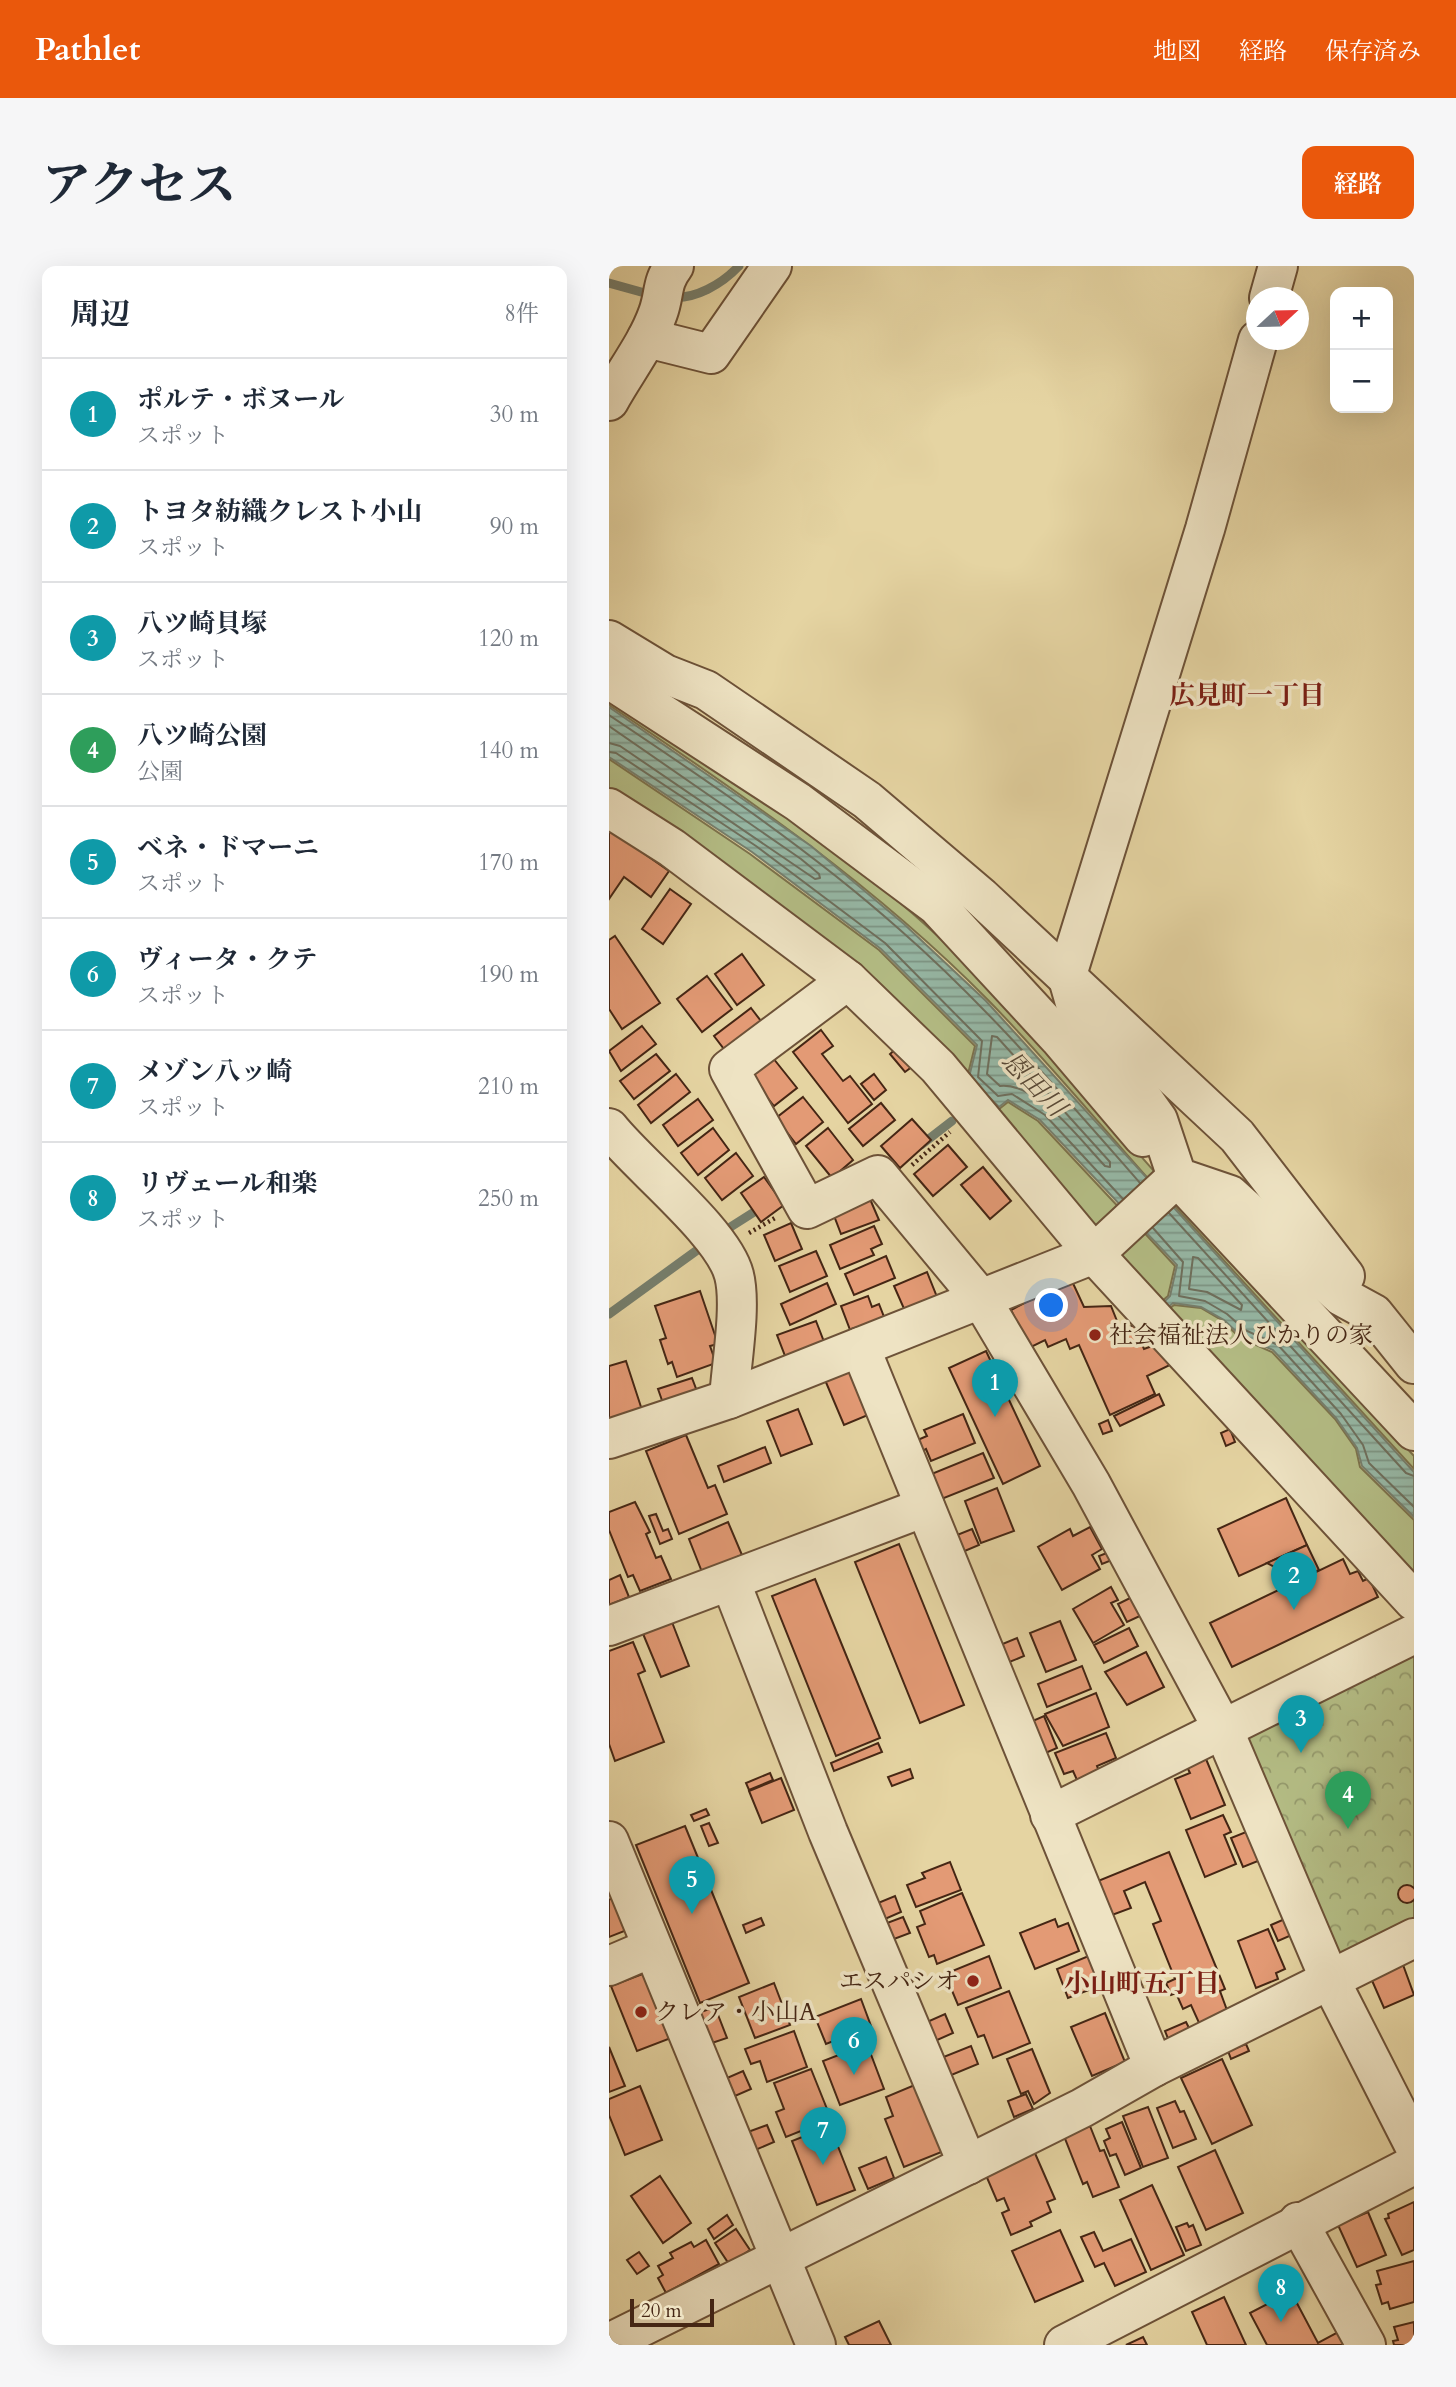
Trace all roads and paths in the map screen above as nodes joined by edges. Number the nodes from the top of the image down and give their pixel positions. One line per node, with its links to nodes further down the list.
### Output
1 (772, 266): 4 (street)
2 (1278, 266): 3 (street)
3 (1272, 287)
4 (658, 290): 6 (street)
5 (1255, 350): 10 (street)
6 (609, 401)
7 (609, 640): 10 (street)
8 (609, 679): 14 (street)
9 (609, 808): 11 (street)
10 (1067, 975): 14 (street); 20 (street)
11 (848, 980): 12 (street); 16 (street)
12 (975, 1110): 15 (path); 18 (street)
13 (613, 1141): 17 (street)
14 (1177, 1177): 18 (street); 20 (street); 24 (street)
15 (887, 1186): 16 (street); 19 (street)
16 (797, 1192): 17 (path)
17 (712, 1240): 23 (street)
18 (1094, 1254): 19 (street); 28 (street)
19 (981, 1299): 21 (street); 31 (street)
20 (1374, 1314): 22 (street)
21 (860, 1347): 23 (street); 26 (street)
22 (1414, 1364)
23 (729, 1399): 25 (street)
24 (1414, 1431)
25 (609, 1439)
26 (925, 1507): 27 (street); 32 (street)
27 (731, 1583): 29 (street); 40 (street)
28 (1414, 1601)
29 (609, 1626)
30 (1414, 1634): 31 (street)
31 (1224, 1731): 32 (street); 37 (street)
32 (1051, 1815): 38 (street)
33 (609, 1841): 35 (street)
34 (1414, 1938): 37 (street)
35 (651, 1948): 36 (street); 43 (street)
36 (609, 1966)
37 (1330, 1980): 38 (street); 39 (street)
38 (1154, 2067): 40 (street)
39 (1414, 2145)
40 (968, 2165): 43 (street)
41 (1414, 2165): 42 (street)
42 (1298, 2222): 46 (street); 47 (street)
43 (780, 2257): 44 (street); 45 (street)
44 (609, 2343)
45 (816, 2345)
46 (1064, 2345)
47 (1366, 2345)

